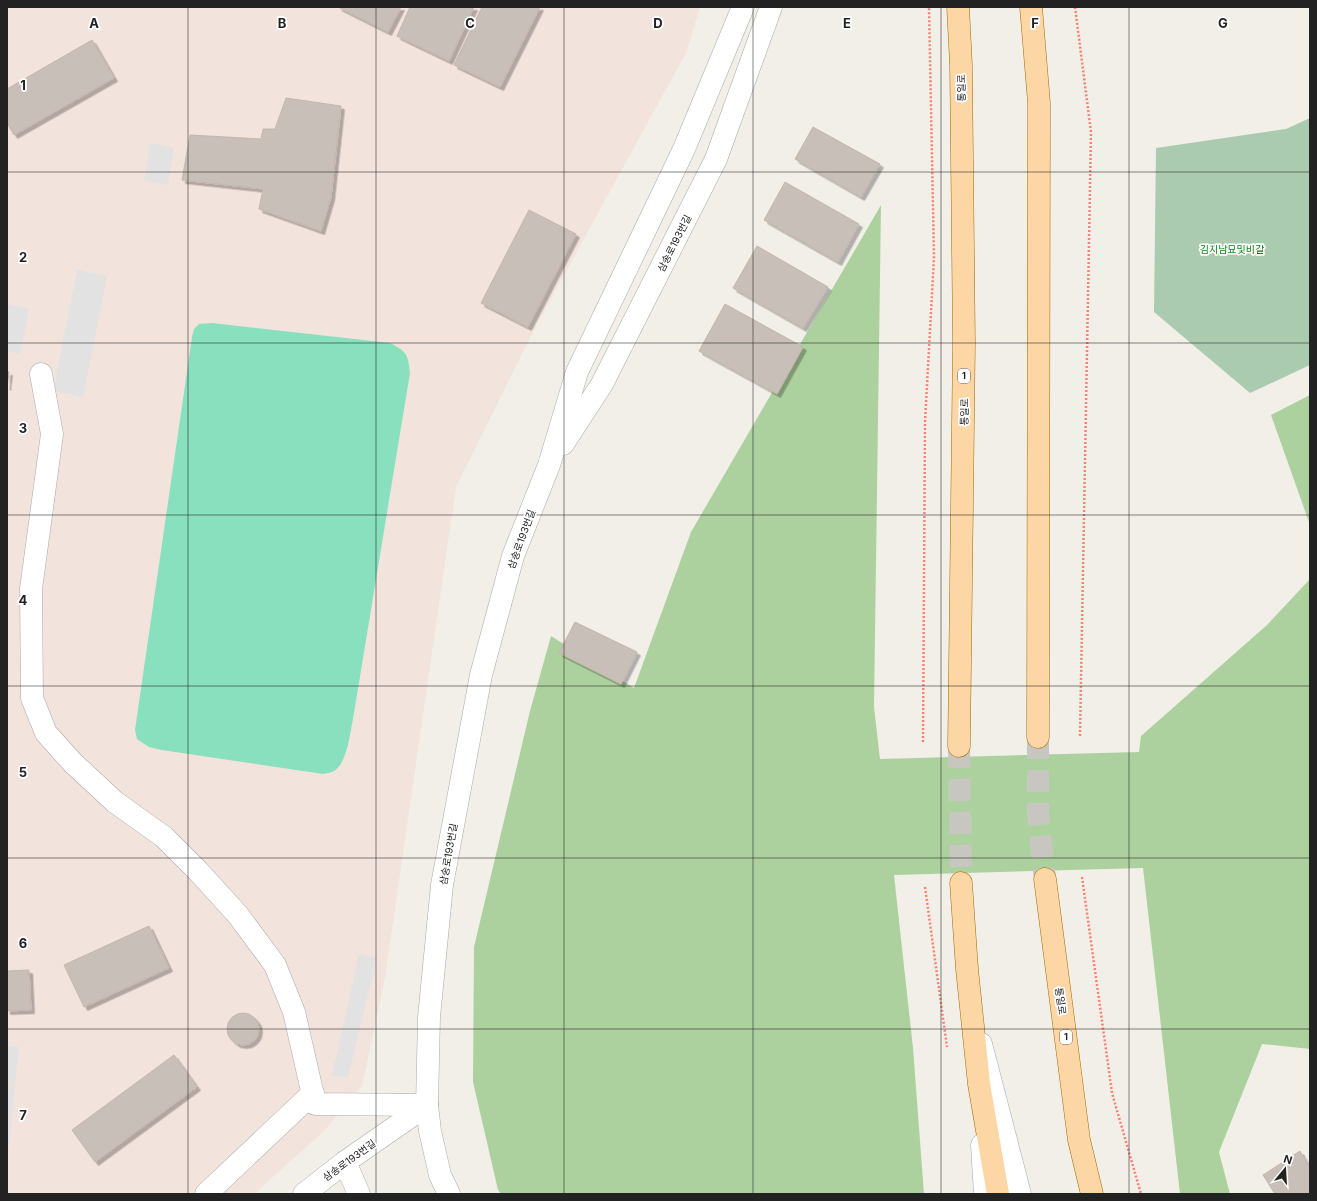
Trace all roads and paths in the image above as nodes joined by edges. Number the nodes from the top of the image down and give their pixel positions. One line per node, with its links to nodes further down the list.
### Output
1 (743, 7): 8 (street, 삼송로193번길)
2 (771, 7): 8 (street, 삼송로193번길)
3 (929, 7): 11 (path)
4 (958, 7): 12 (main road, 통일로 / 1)
5 (1031, 7): 10 (main road)
6 (1075, 7): 9 (path)
7 (41, 374): 20 (street)
8 (549, 464): 21 (street, 삼송로193번길)
9 (1080, 736)
10 (1038, 737)
11 (923, 742)
12 (959, 746)
13 (1082, 877): 31 (path)
14 (1045, 879): 30 (main road, 통일로 / 1)
15 (961, 883): 17 (main road)
16 (925, 887): 18 (path)
17 (970, 998): 19 (main road); 29 (street)
18 (948, 1050)
19 (979, 1084): 27 (street); 28 (main road)
20 (312, 1093): 21 (street); 23 (street)
21 (427, 1105): 22 (street, 삼송로193번길); 26 (street)
22 (344, 1162): 24 (street, 삼송로193번길); 25 (street)
23 (206, 1194)
24 (304, 1194)
25 (359, 1194)
26 (449, 1194)
27 (985, 1194)
28 (998, 1194)
29 (1020, 1194)
30 (1092, 1194)
31 (1141, 1194)

